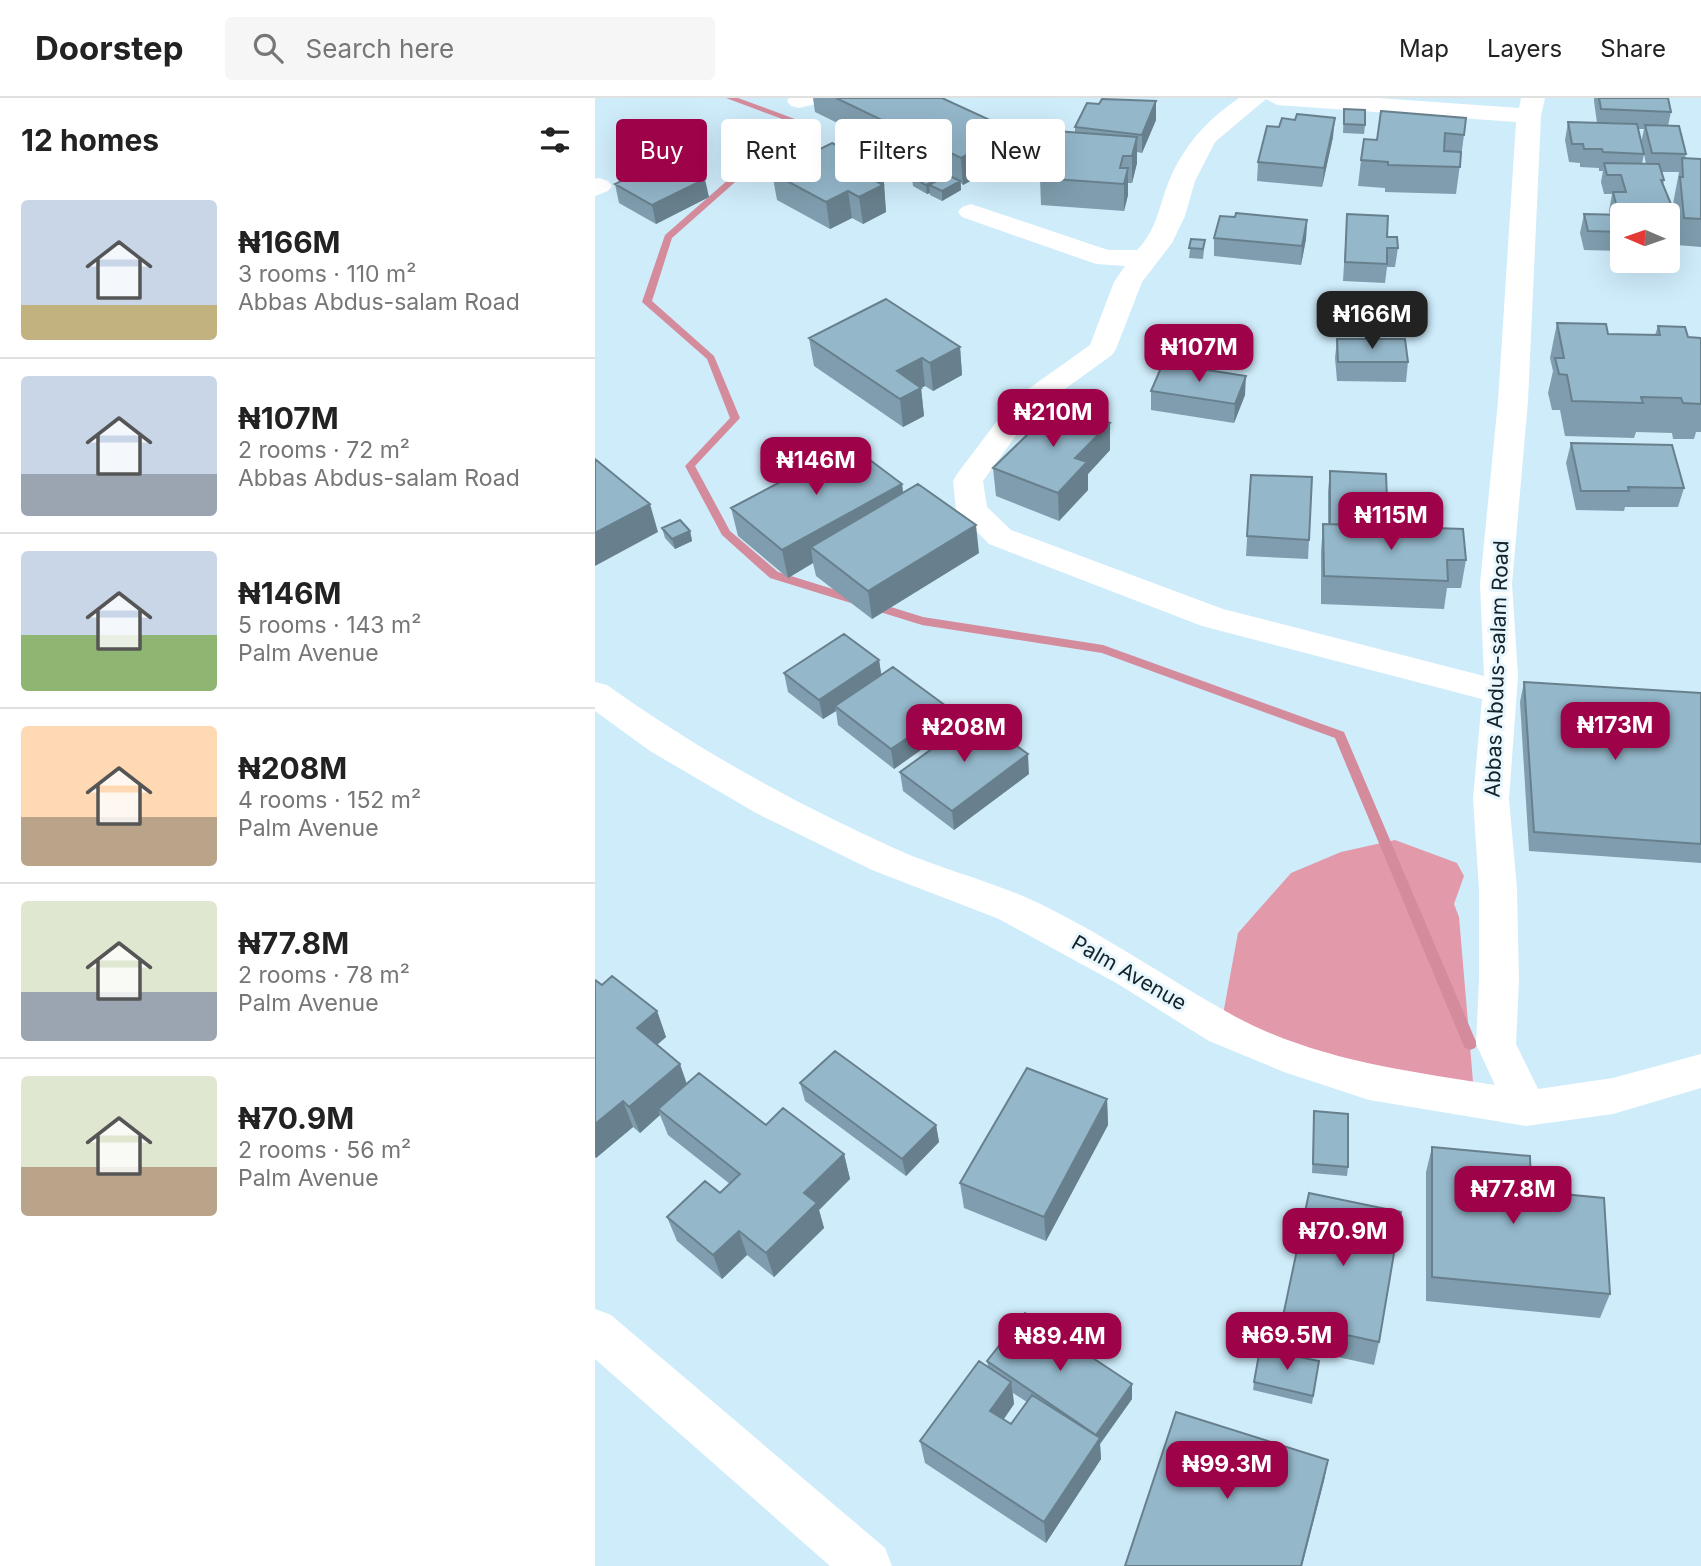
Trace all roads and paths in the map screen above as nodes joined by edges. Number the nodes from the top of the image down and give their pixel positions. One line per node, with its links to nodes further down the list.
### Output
1 (1255, 98): 5 (street)
2 (1277, 98): 3 (street)
3 (1531, 107): 6 (street, Abbas Abdus-salam Road)
4 (971, 212): 5 (street)
5 (1144, 258): 6 (street)
6 (1500, 692): 9 (street, Abbas Abdus-salam Road)
7 (595, 694): 9 (street, Palm Avenue)
8 (1701, 1071): 9 (street, Palm Avenue)
9 (1526, 1108)
10 (595, 1330): 11 (street)
11 (867, 1566)

